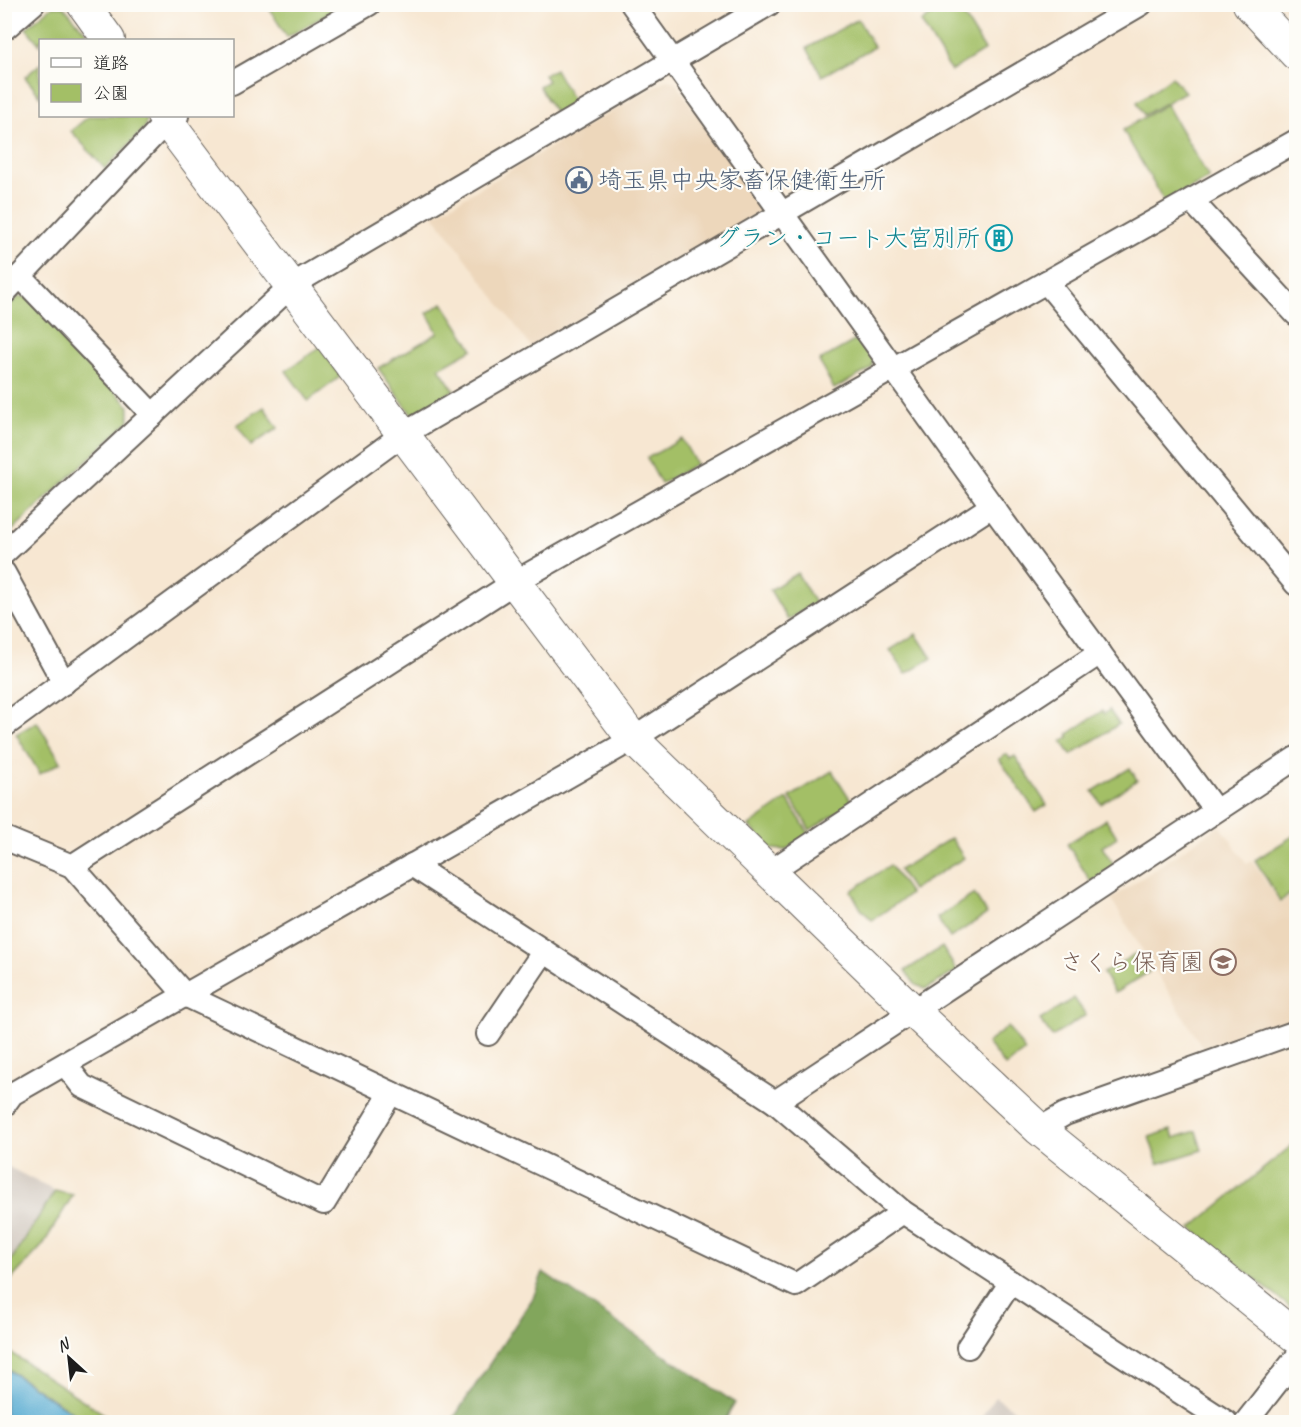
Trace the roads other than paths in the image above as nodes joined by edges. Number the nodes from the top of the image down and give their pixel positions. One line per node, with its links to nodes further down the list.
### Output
1 (33, 4): 8 (street)
2 (83, 4): 9 (street)
3 (369, 4): 12 (street)
4 (632, 4): 11 (street)
5 (769, 4): 11 (street)
6 (1141, 4): 16 (street)
7 (1249, 4): 10 (street)
8 (4, 29)
9 (108, 39)
10 (1296, 54)
11 (674, 60): 16 (street); 19 (street)
12 (234, 82)
13 (169, 117): 17 (street); 19 (street)
14 (1296, 141): 15 (street)
15 (1191, 200): 18 (street); 21 (street)
16 (783, 214): 22 (street); 24 (street)
17 (20, 276): 20 (street); 23 (street)
18 (1046, 282): 22 (street); 29 (street)
19 (292, 285): 23 (street); 24 (street)
20 (4, 293)
21 (1296, 314)
22 (894, 368): 25 (street); 28 (street)
23 (153, 415): 26 (street)
24 (402, 435): 28 (street); 31 (street)
25 (992, 506): 30 (street); 33 (street)
26 (4, 553)
27 (4, 573): 31 (street)
28 (515, 582): 33 (street); 38 (street)
29 (1296, 585)
30 (1100, 653): 35 (street); 39 (street)
31 (64, 683): 32 (street)
32 (4, 726)
33 (633, 739): 37 (street); 39 (street)
34 (1296, 758): 35 (street)
35 (1215, 810): 42 (street)
36 (4, 838): 38 (street)
37 (412, 865): 40 (street); 41 (street)
38 (72, 866): 41 (street)
39 (771, 871): 42 (street)
40 (544, 951): 44 (street); 48 (street)
41 (185, 995): 45 (street); 46 (street)
42 (914, 1012): 48 (street); 49 (street)
43 (1296, 1032): 49 (street)
44 (488, 1034)
45 (65, 1064): 46 (street); 47 (street)
46 (391, 1093): 50 (street)
47 (7, 1096)
48 (775, 1102): 50 (street)
49 (1039, 1129): 52 (street)
50 (903, 1212): 51 (street)
51 (1011, 1282): 53 (street); 55 (street)
52 (1296, 1337)
53 (968, 1347)
54 (1296, 1359): 56 (street)
55 (1226, 1422)
56 (1246, 1422)

